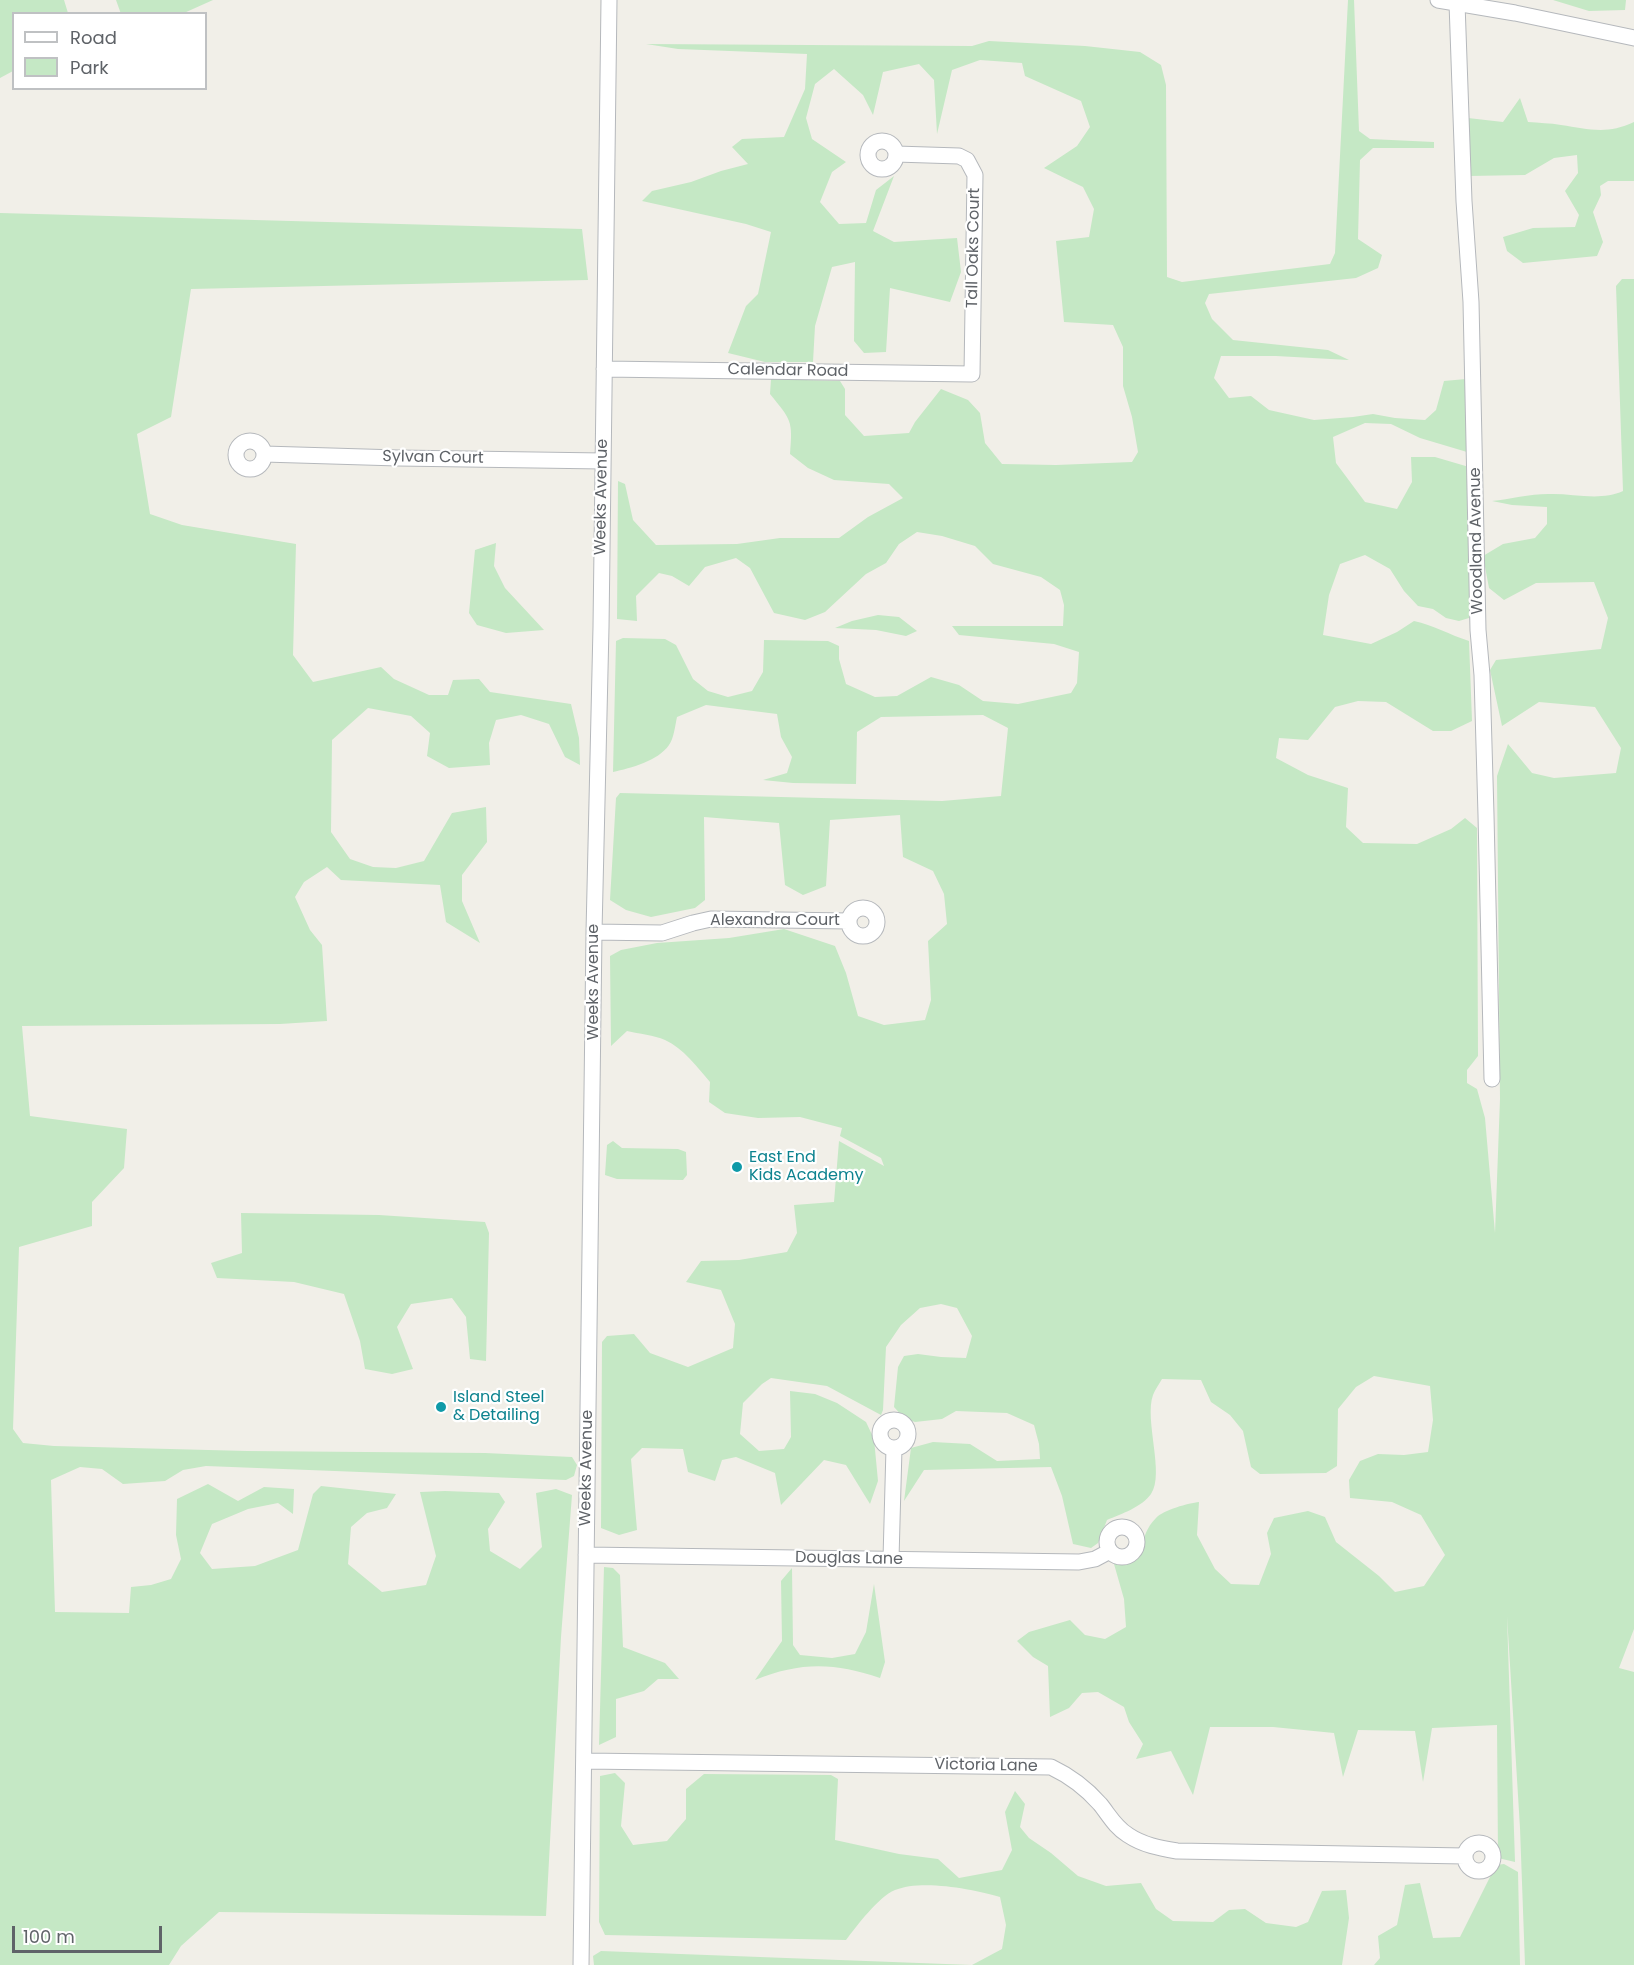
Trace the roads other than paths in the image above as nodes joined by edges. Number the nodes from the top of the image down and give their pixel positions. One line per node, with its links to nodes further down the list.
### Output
1 (609, 0): 6 (street, Weeks Avenue)
2 (1438, 0): 3 (street)
3 (1457, 3): 4 (street); 12 (street, Woodland Avenue)
4 (1634, 38)
5 (896, 154): 7 (street, Tall Oaks Court)
6 (604, 369): 7 (street, Calendar Road); 9 (street, Weeks Avenue)
7 (972, 374)
8 (264, 454): 9 (street, Sylvan Court)
9 (603, 460): 11 (street, Weeks Avenue)
10 (849, 921): 11 (street, Alexandra Court)
11 (594, 932): 15 (street, Weeks Avenue)
12 (1492, 1079)
13 (894, 1448): 16 (street)
14 (1110, 1551): 16 (street, Douglas Lane)
15 (586, 1555): 16 (street, Douglas Lane); 17 (street, Weeks Avenue)
16 (891, 1559)
17 (585, 1761): 18 (street, Victoria Lane); 19 (street, Weeks Avenue)
18 (1465, 1856)
19 (581, 1965)

